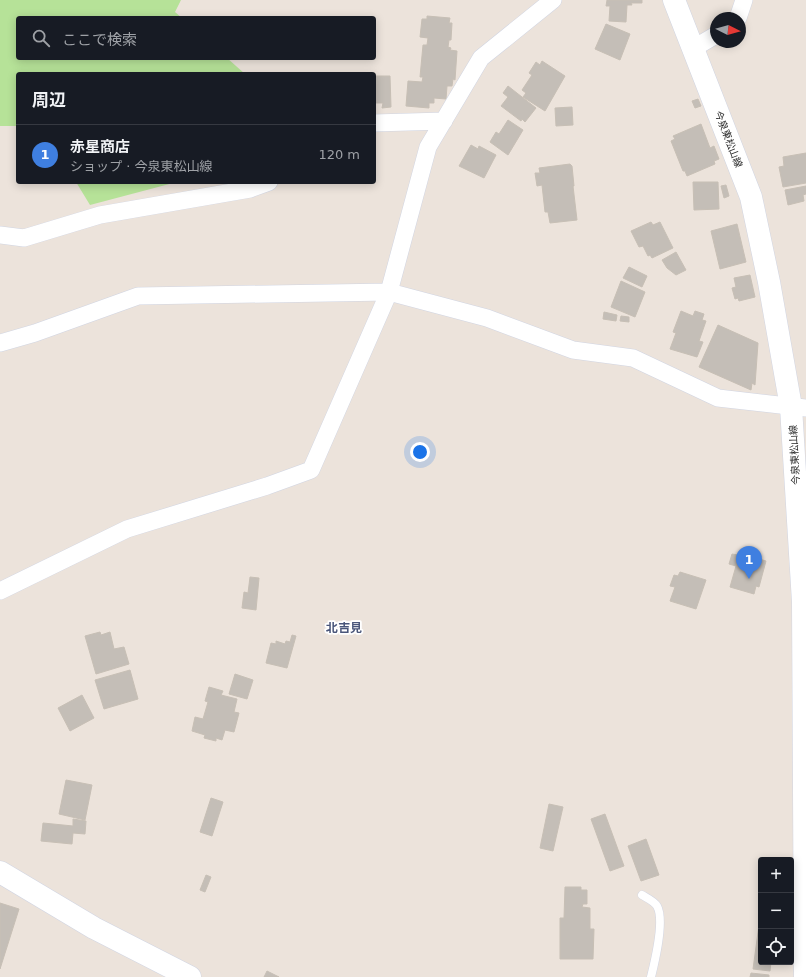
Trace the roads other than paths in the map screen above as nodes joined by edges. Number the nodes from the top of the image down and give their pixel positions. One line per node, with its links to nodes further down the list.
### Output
1 (553, 0): 7 (street)
2 (674, 0): 6 (main road, 今泉東松山線)
3 (744, 0): 4 (street)
4 (740, 12)
5 (710, 39): 6 (street)
6 (694, 48): 13 (main road, 今泉東松山線)
7 (444, 121): 8 (street); 11 (street)
8 (376, 123)
9 (263, 184): 10 (street)
10 (0, 236)
11 (390, 292): 12 (street); 13 (street); 14 (street)
12 (0, 343)
13 (799, 408): 15 (main road, 今泉東松山線)
14 (0, 591)
15 (804, 602): 20 (main road, 今泉東松山線)
16 (0, 872): 18 (main road)
17 (642, 895): 19 (lane)
18 (190, 977)
19 (651, 977)
20 (804, 977)

